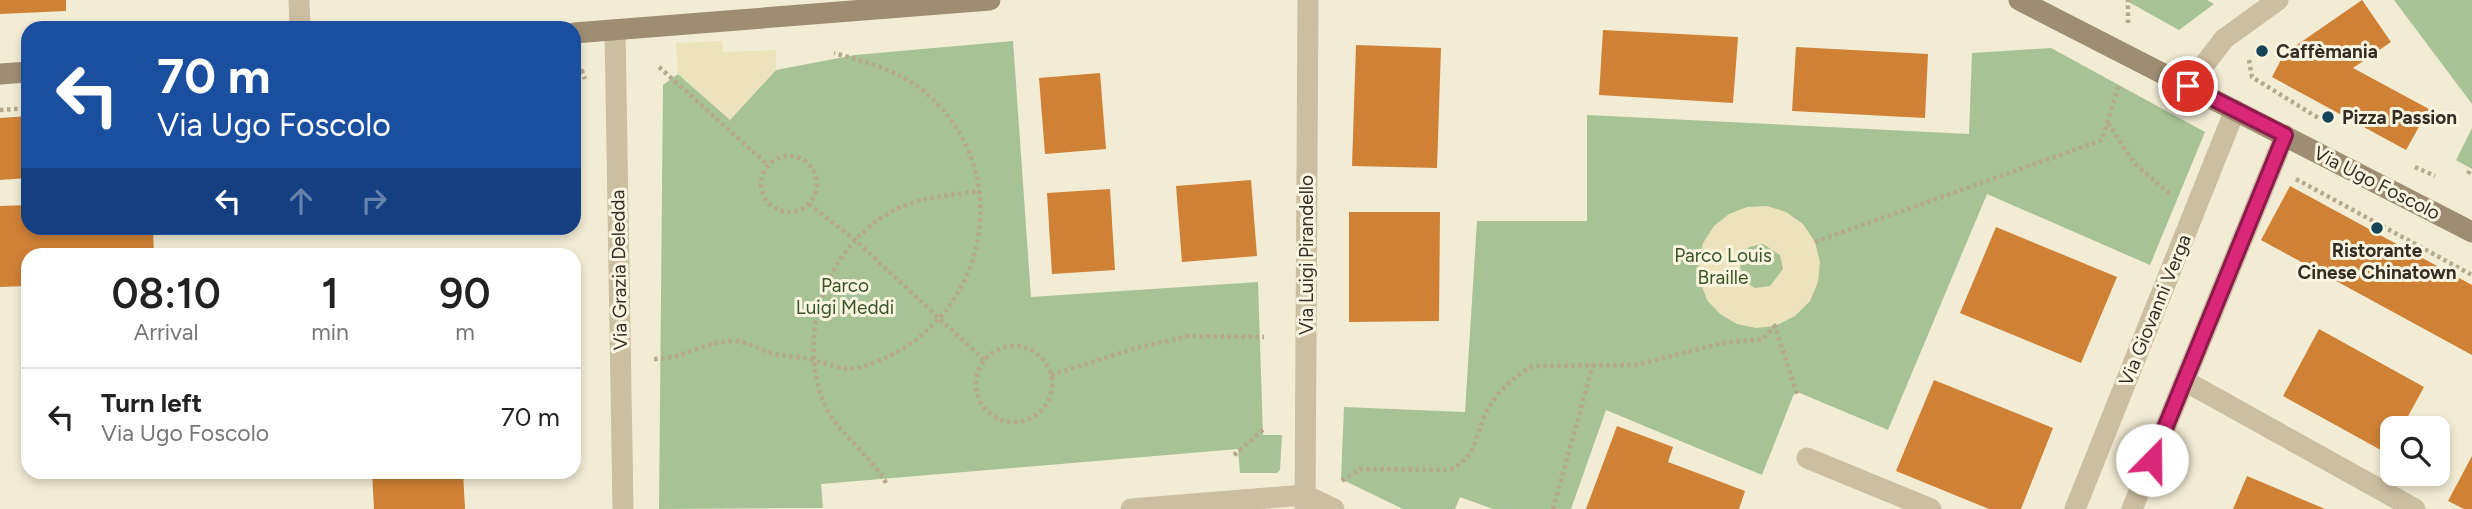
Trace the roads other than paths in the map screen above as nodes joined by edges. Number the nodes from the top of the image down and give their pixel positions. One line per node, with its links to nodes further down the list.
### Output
1 (299, 0): 6 (street)
2 (990, 0): 7 (street)
3 (1308, 0): 17 (street, Via Luigi Pirandello)
4 (2019, 0): 11 (street, Via Ugo Foscolo)
5 (2277, 0): 11 (street)
6 (300, 21)
7 (615, 30): 8 (street); 18 (street, Via Grazia Deledda)
8 (581, 32)
9 (21, 72): 10 (street)
10 (0, 74)
11 (2188, 86): 12 (street, Via Ugo Foscolo)
12 (2235, 110): 13 (street, Via Ugo Foscolo); 22 (street, Via Giovanni Verga)
13 (2285, 135): 14 (street, Via Ugo Foscolo); 15 (street)
14 (2472, 232)
15 (2185, 381): 23 (street); 24 (street)
16 (1807, 458): 21 (street)
17 (1305, 502): 19 (street); 20 (street)
18 (623, 509)
19 (1131, 509)
20 (1334, 509)
21 (1931, 509)
22 (2075, 509)
23 (2132, 509)
24 (2416, 509)

